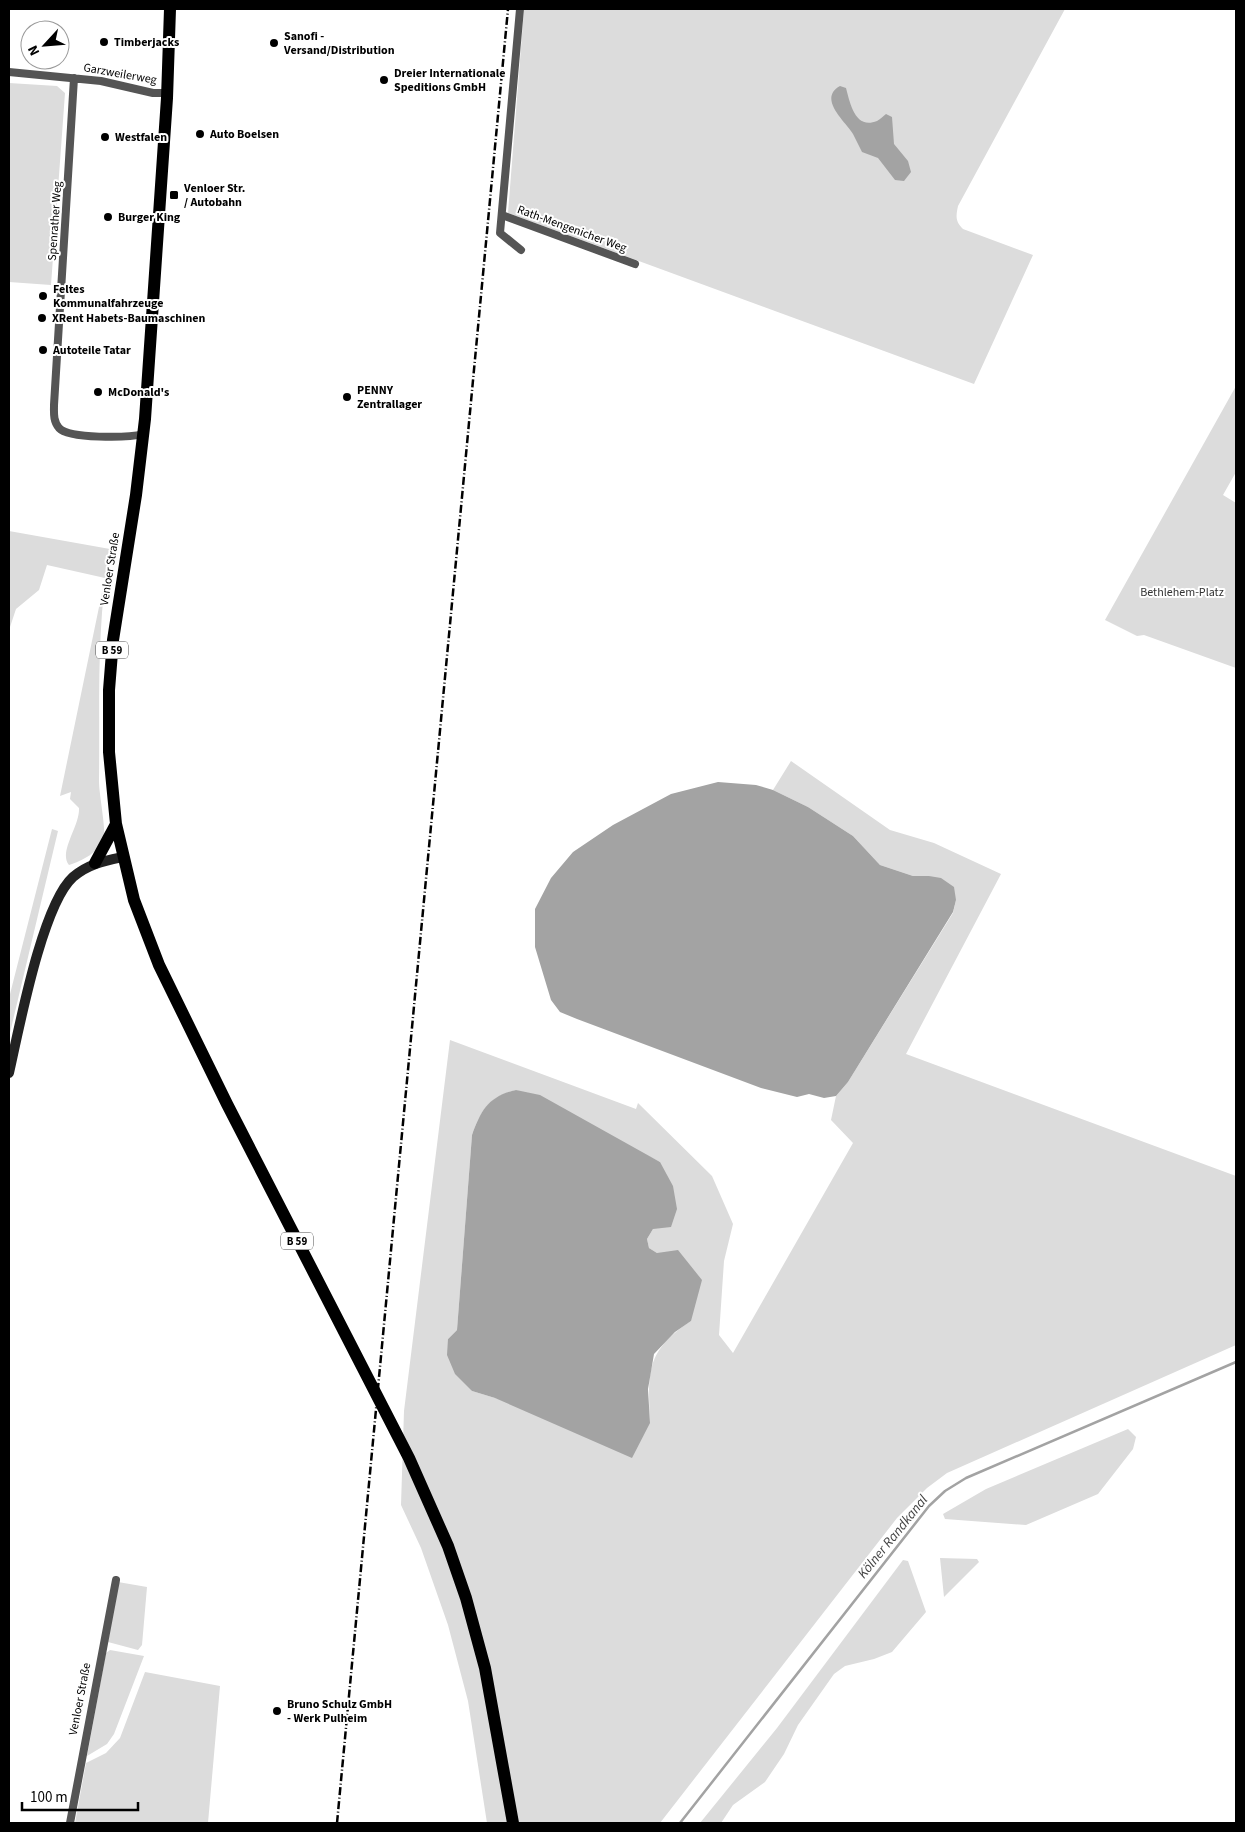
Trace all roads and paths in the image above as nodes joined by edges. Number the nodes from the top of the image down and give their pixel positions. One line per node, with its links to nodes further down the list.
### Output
1 (170, 9): 4 (main road, Venloer Straße / B 59)
2 (175, 9): 4 (main road, Venloer Straße / B 59)
3 (520, 9): 8 (street, Rath-Mengenicher Weg)
4 (171, 24): 7 (main road, Venloer Straße / B 59)
5 (9, 72): 6 (street, Garzweilerweg)
6 (74, 78): 7 (street, Garzweilerweg); 11 (street, Spenrather Weg)
7 (167, 93): 11 (main road, Venloer Straße / B 59)
8 (502, 215): 9 (street, Rath-Mengenicher Weg); 10 (street, Rath-Mengenicher Weg)
9 (521, 250)
10 (635, 264)
11 (143, 434): 12 (main road, Venloer Straße / B 59)
12 (116, 824): 13 (main road, Venloer Straße / B 59); 14 (main road)
13 (123, 857): 14 (main road); 18 (main road, B 59)
14 (96, 863): 15 (main road)
15 (9, 1073)
16 (116, 1580): 17 (street, Venloer Straße)
17 (70, 1823)
18 (513, 1823)

